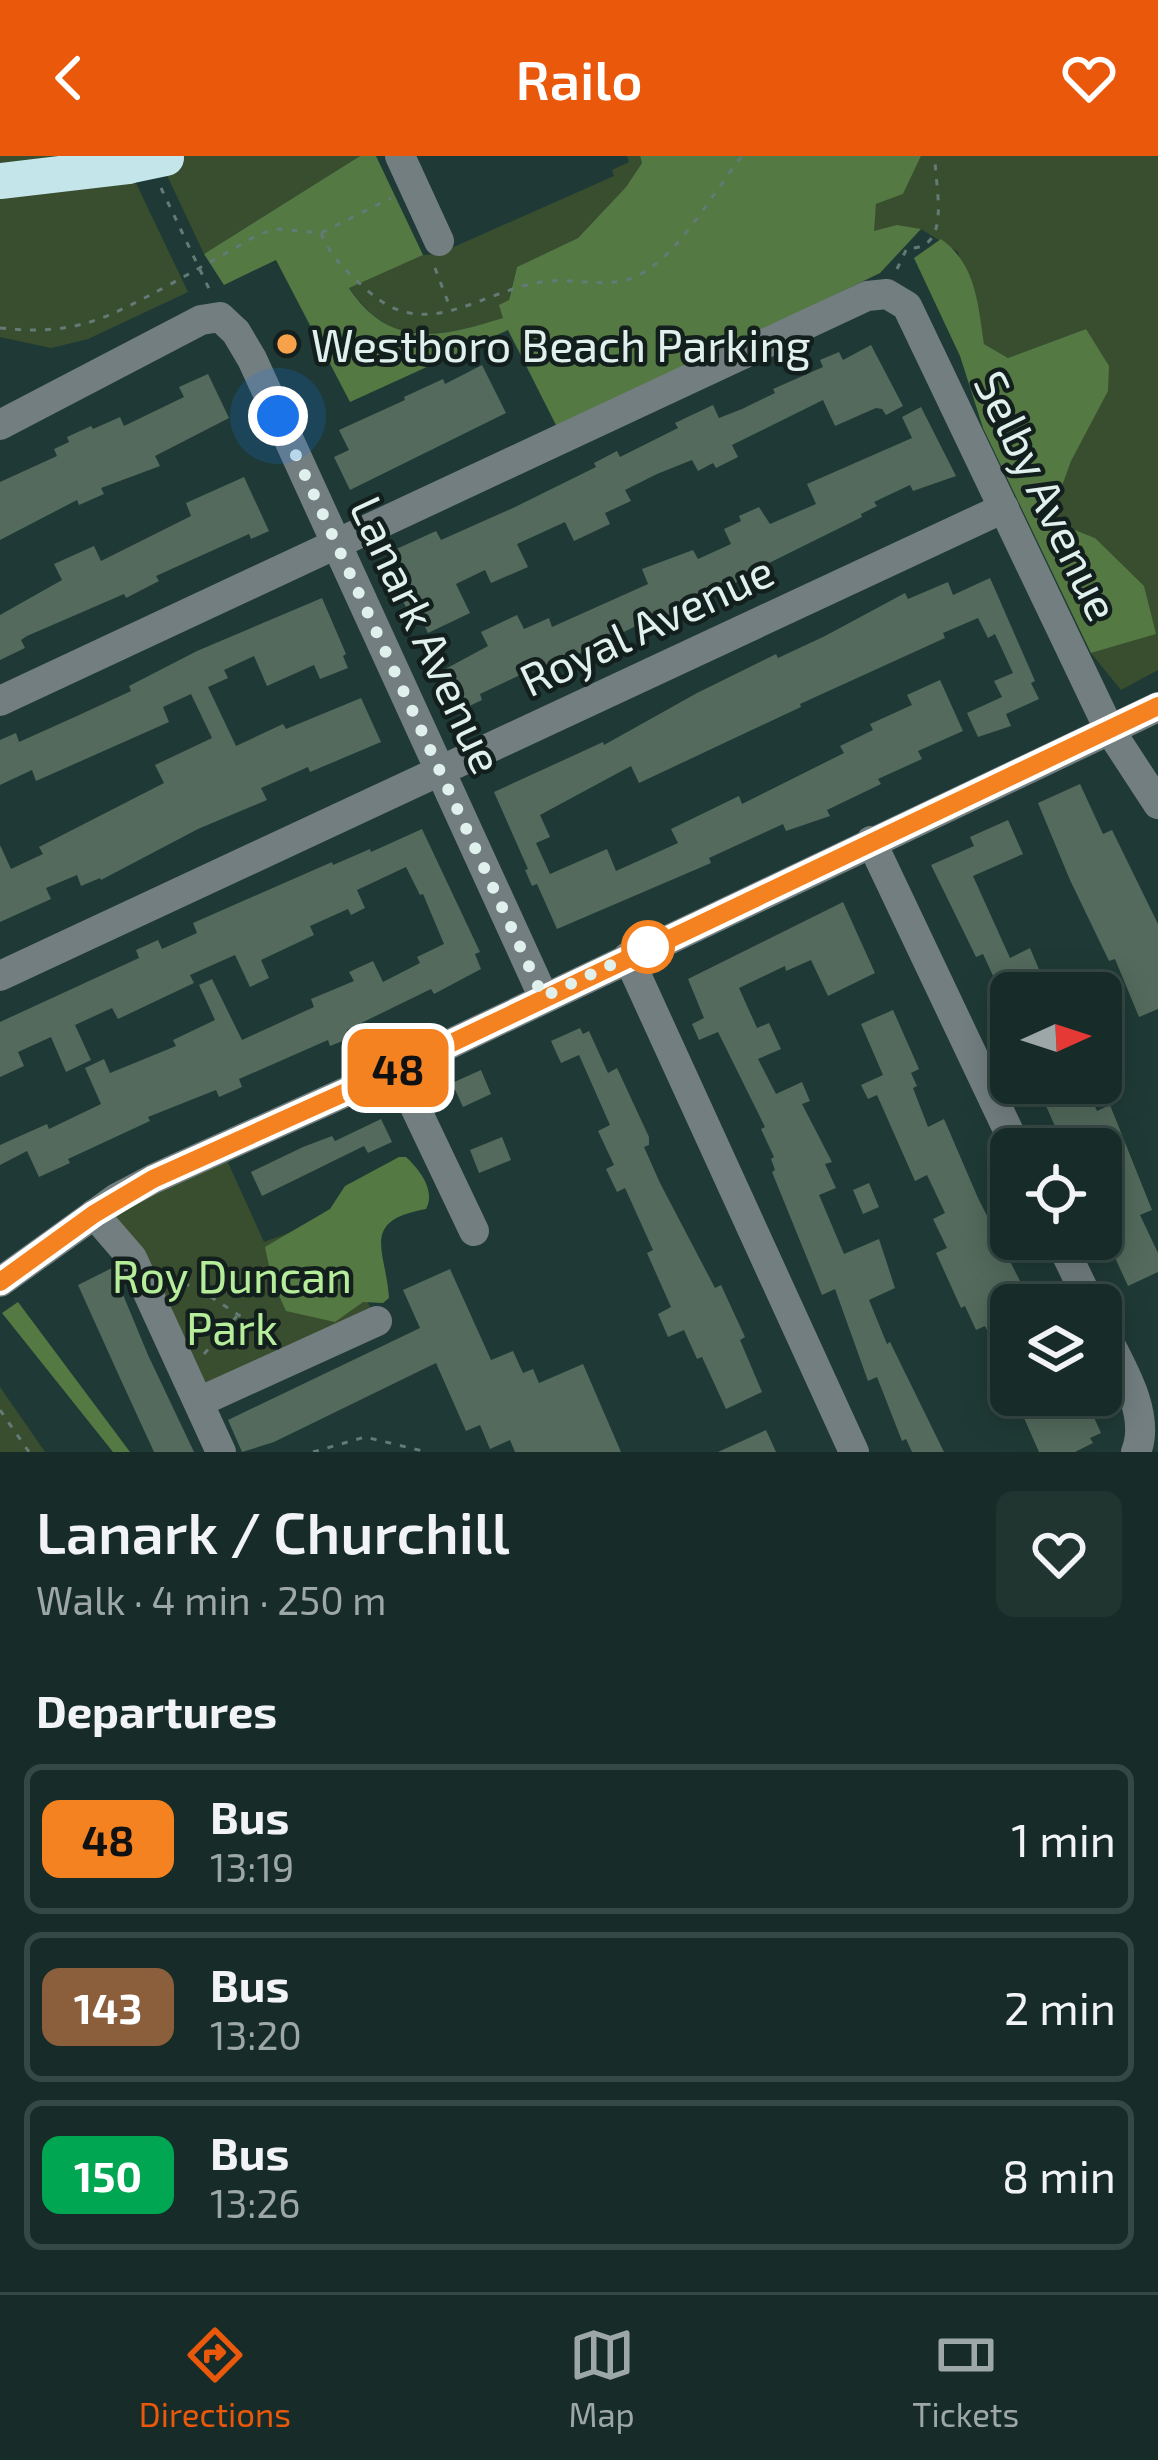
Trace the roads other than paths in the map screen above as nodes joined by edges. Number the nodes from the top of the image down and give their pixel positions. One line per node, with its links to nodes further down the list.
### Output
1 (400, 156): 4 (street)
2 (167, 167): 3 (highway, bridge)
3 (0, 181)
4 (434, 247)
5 (0, 425): 7 (street, Lanark Avenue)
6 (1004, 508): 7 (street, Selby Avenue); 10 (street, Selby Avenue); 11 (street, Royal Avenue)
7 (337, 547): 8 (street); 11 (street, Lanark Avenue)
8 (0, 701)
9 (1158, 706): 10 (street)
10 (1109, 729): 12 (street, Selby Avenue); 13 (street)
11 (441, 768): 15 (street, Royal Avenue); 16 (street, Lanark Avenue)
12 (1158, 804)
13 (871, 841): 14 (street); 18 (street)
14 (628, 957): 16 (street); 27 (street)
15 (0, 976)
16 (543, 997): 17 (street)
17 (397, 1069): 19 (street); 20 (street)
18 (1007, 1128)
19 (94, 1214): 22 (street); 25 (street)
20 (474, 1231)
21 (0, 1241): 22 (street)
22 (11, 1274)
23 (377, 1322): 25 (street)
24 (1122, 1375): 28 (street)
25 (199, 1402): 26 (street)
26 (221, 1452)
27 (854, 1452)
28 (1136, 1452)

